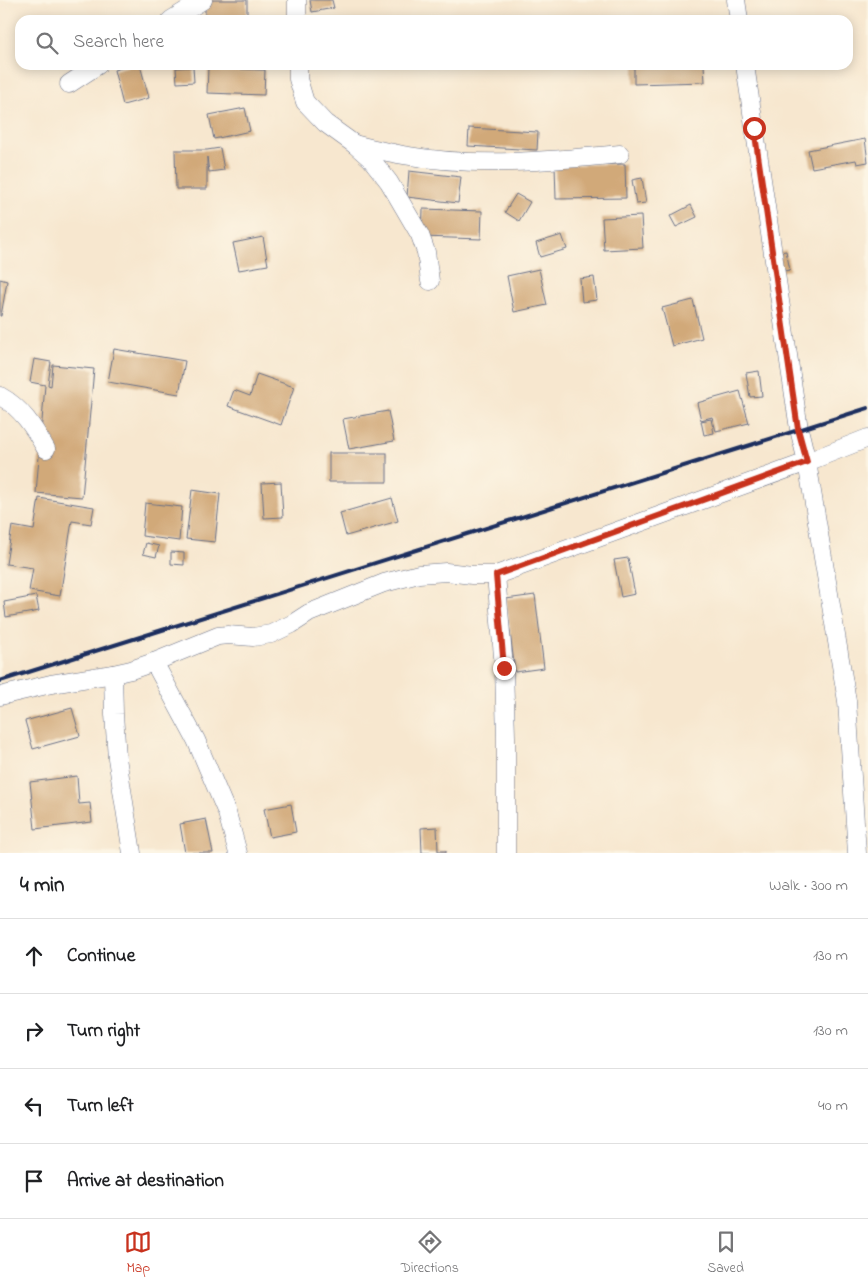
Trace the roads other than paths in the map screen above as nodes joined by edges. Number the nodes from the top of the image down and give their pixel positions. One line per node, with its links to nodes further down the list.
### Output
1 (203, 0): 4 (street)
2 (297, 0): 5 (street)
3 (736, 0): 6 (street)
4 (179, 15)
5 (297, 15)
6 (738, 15)
7 (90, 70): 10 (street)
8 (298, 70): 11 (street)
9 (746, 70): 17 (street)
10 (69, 84)
11 (354, 144): 12 (street); 13 (street)
12 (620, 154)
13 (430, 281)
14 (0, 396): 16 (street)
15 (868, 438): 17 (street)
16 (46, 449)
17 (807, 462): 18 (street); 25 (street)
18 (496, 575): 19 (street); 24 (street)
19 (154, 662): 20 (street); 23 (street)
20 (113, 674): 21 (street); 22 (street)
21 (0, 696)
22 (132, 853)
23 (238, 853)
24 (506, 853)
25 (857, 853)

